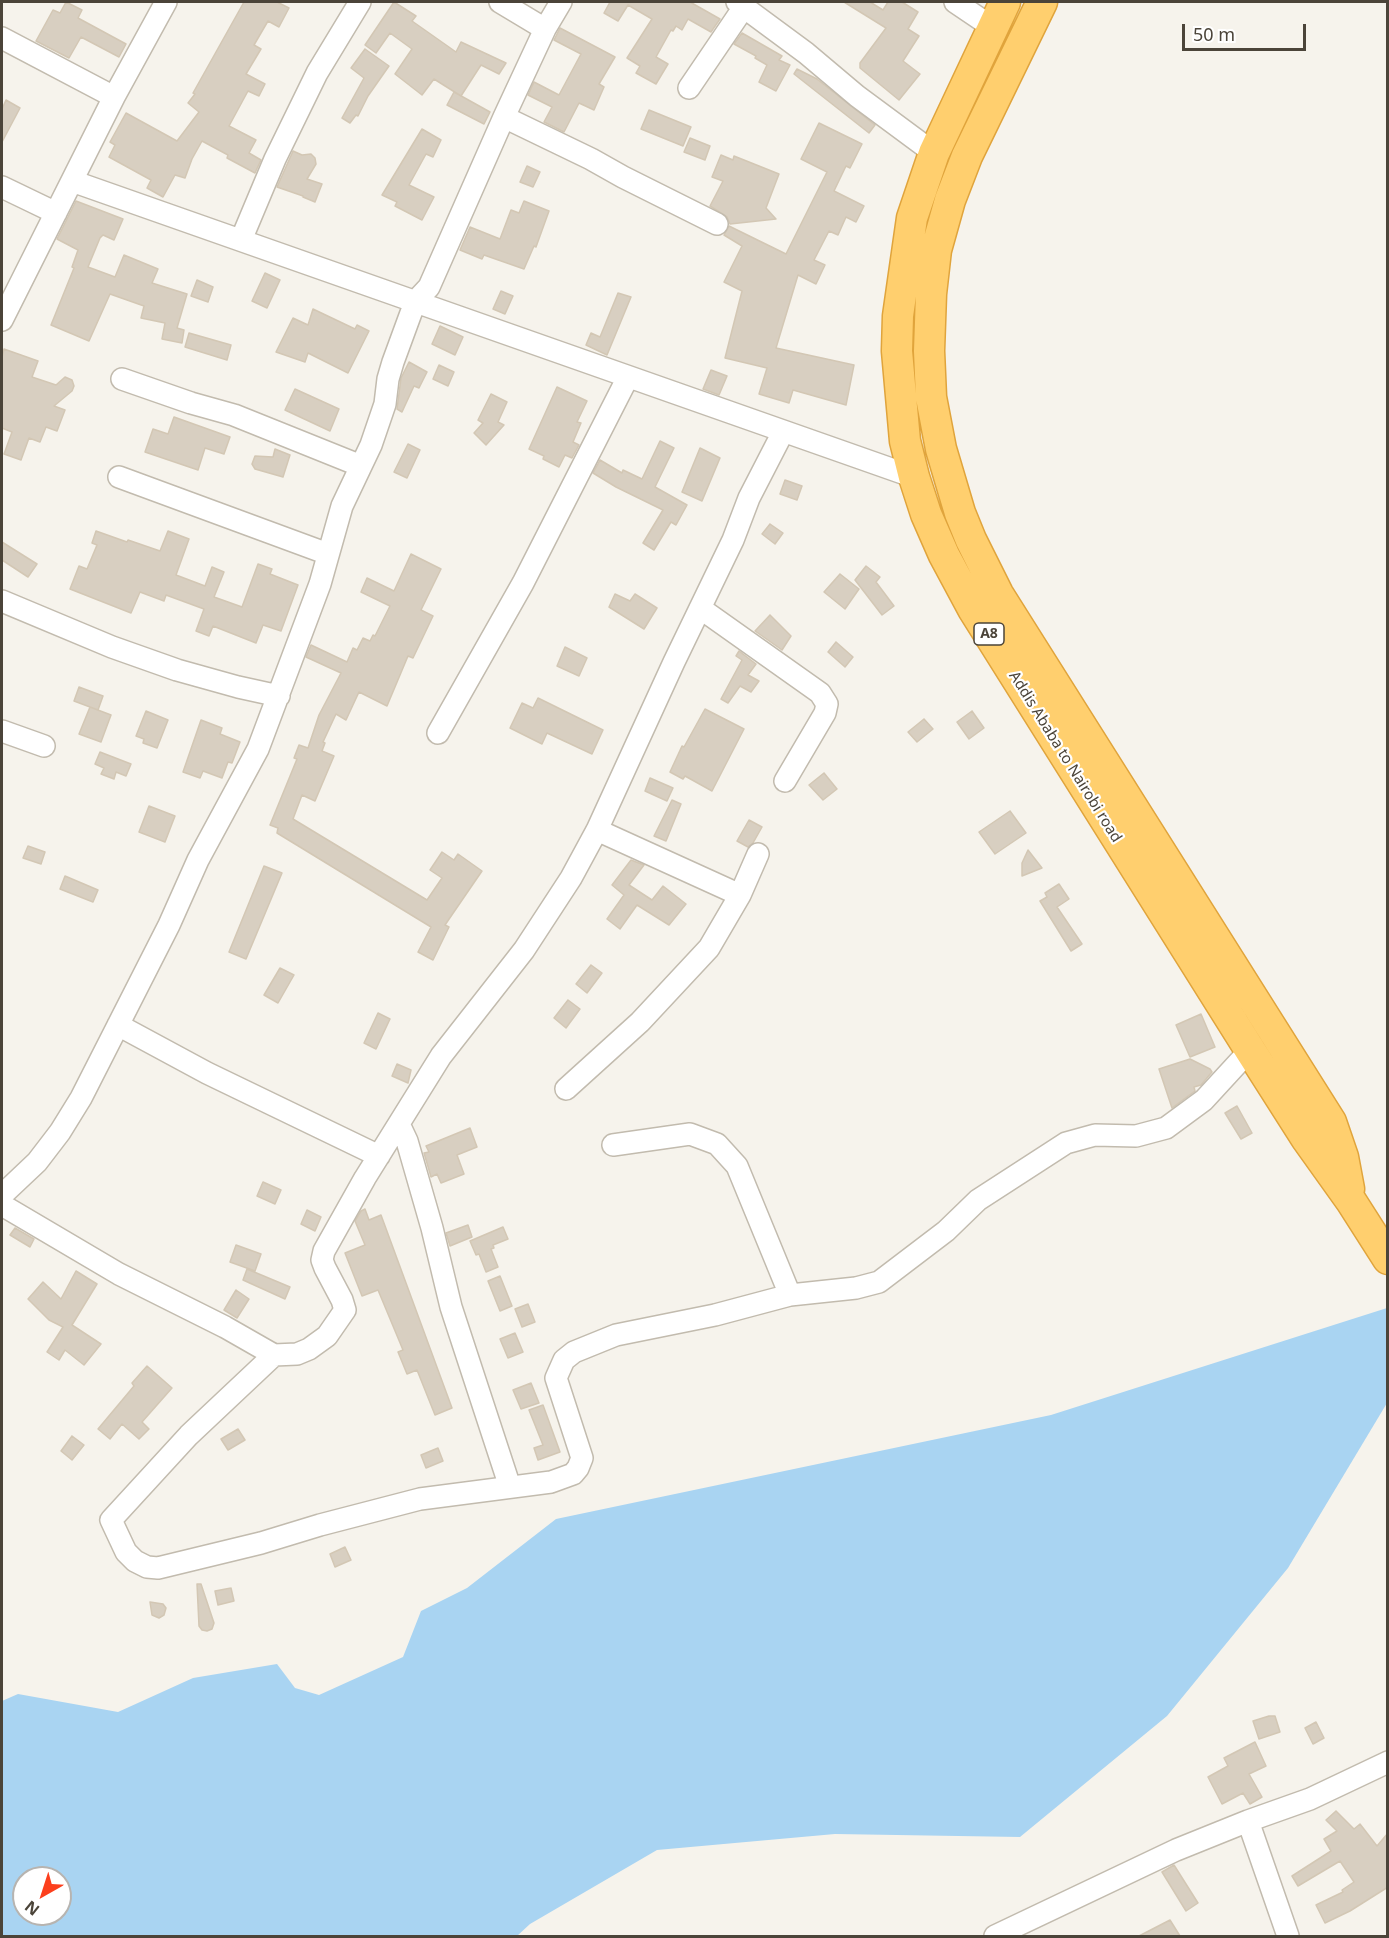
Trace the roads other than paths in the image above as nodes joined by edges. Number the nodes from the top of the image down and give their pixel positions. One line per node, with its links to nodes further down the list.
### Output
1 (166, 2): 12 (street)
2 (360, 2): 19 (street)
3 (500, 2): 9 (street)
4 (561, 2): 9 (street)
5 (955, 2): 8 (street)
6 (1042, 2): 46 (highway, Addis Ababa to Nairobi road / A8)
7 (740, 4): 11 (street); 14 (street)
8 (998, 14): 14 (highway, Addis Ababa to Nairobi road / A8)
9 (545, 29): 13 (street)
10 (2, 38): 12 (street)
11 (689, 88)
12 (114, 97): 15 (street)
13 (504, 117): 18 (street); 20 (street)
14 (934, 153): 27 (highway, Addis Ababa to Nairobi road / A8)
15 (72, 181): 17 (street); 19 (street)
16 (2, 187): 17 (street)
17 (56, 213): 21 (street)
18 (717, 224)
19 (240, 240): 20 (street)
20 (416, 302): 22 (street); 25 (street)
21 (2, 320)
22 (628, 377): 24 (street); 33 (street)
23 (122, 379): 25 (street)
24 (783, 432): 27 (street); 30 (street)
25 (361, 466): 28 (street)
26 (119, 477): 28 (street)
27 (914, 477): 40 (highway, Addis Ababa to Nairobi road / A8)
28 (328, 554): 31 (street)
29 (2, 601): 31 (street)
30 (700, 608): 35 (street); 36 (street)
31 (279, 696): 39 (street)
32 (2, 731): 34 (street)
33 (438, 733)
34 (44, 746)
35 (786, 781)
36 (597, 830): 38 (street); 42 (street)
37 (758, 854): 38 (street)
38 (740, 895): 41 (street)
39 (118, 1025): 44 (street); 45 (street)
40 (1250, 1050): 46 (highway, Addis Ababa to Nairobi road / A8); 49 (street)
41 (566, 1089)
42 (399, 1124): 44 (street); 51 (street)
43 (613, 1145): 49 (street)
44 (379, 1156): 50 (street)
45 (2, 1195)
46 (1351, 1201): 48 (highway, Addis Ababa to Nairobi road / A8)
47 (2, 1205): 50 (street)
48 (1388, 1259)
49 (790, 1295): 51 (street)
50 (274, 1355): 51 (street)
51 (510, 1487)
52 (1388, 1762): 53 (street)
53 (1248, 1821): 54 (street); 55 (street)
54 (996, 1936)
55 (1288, 1936)

